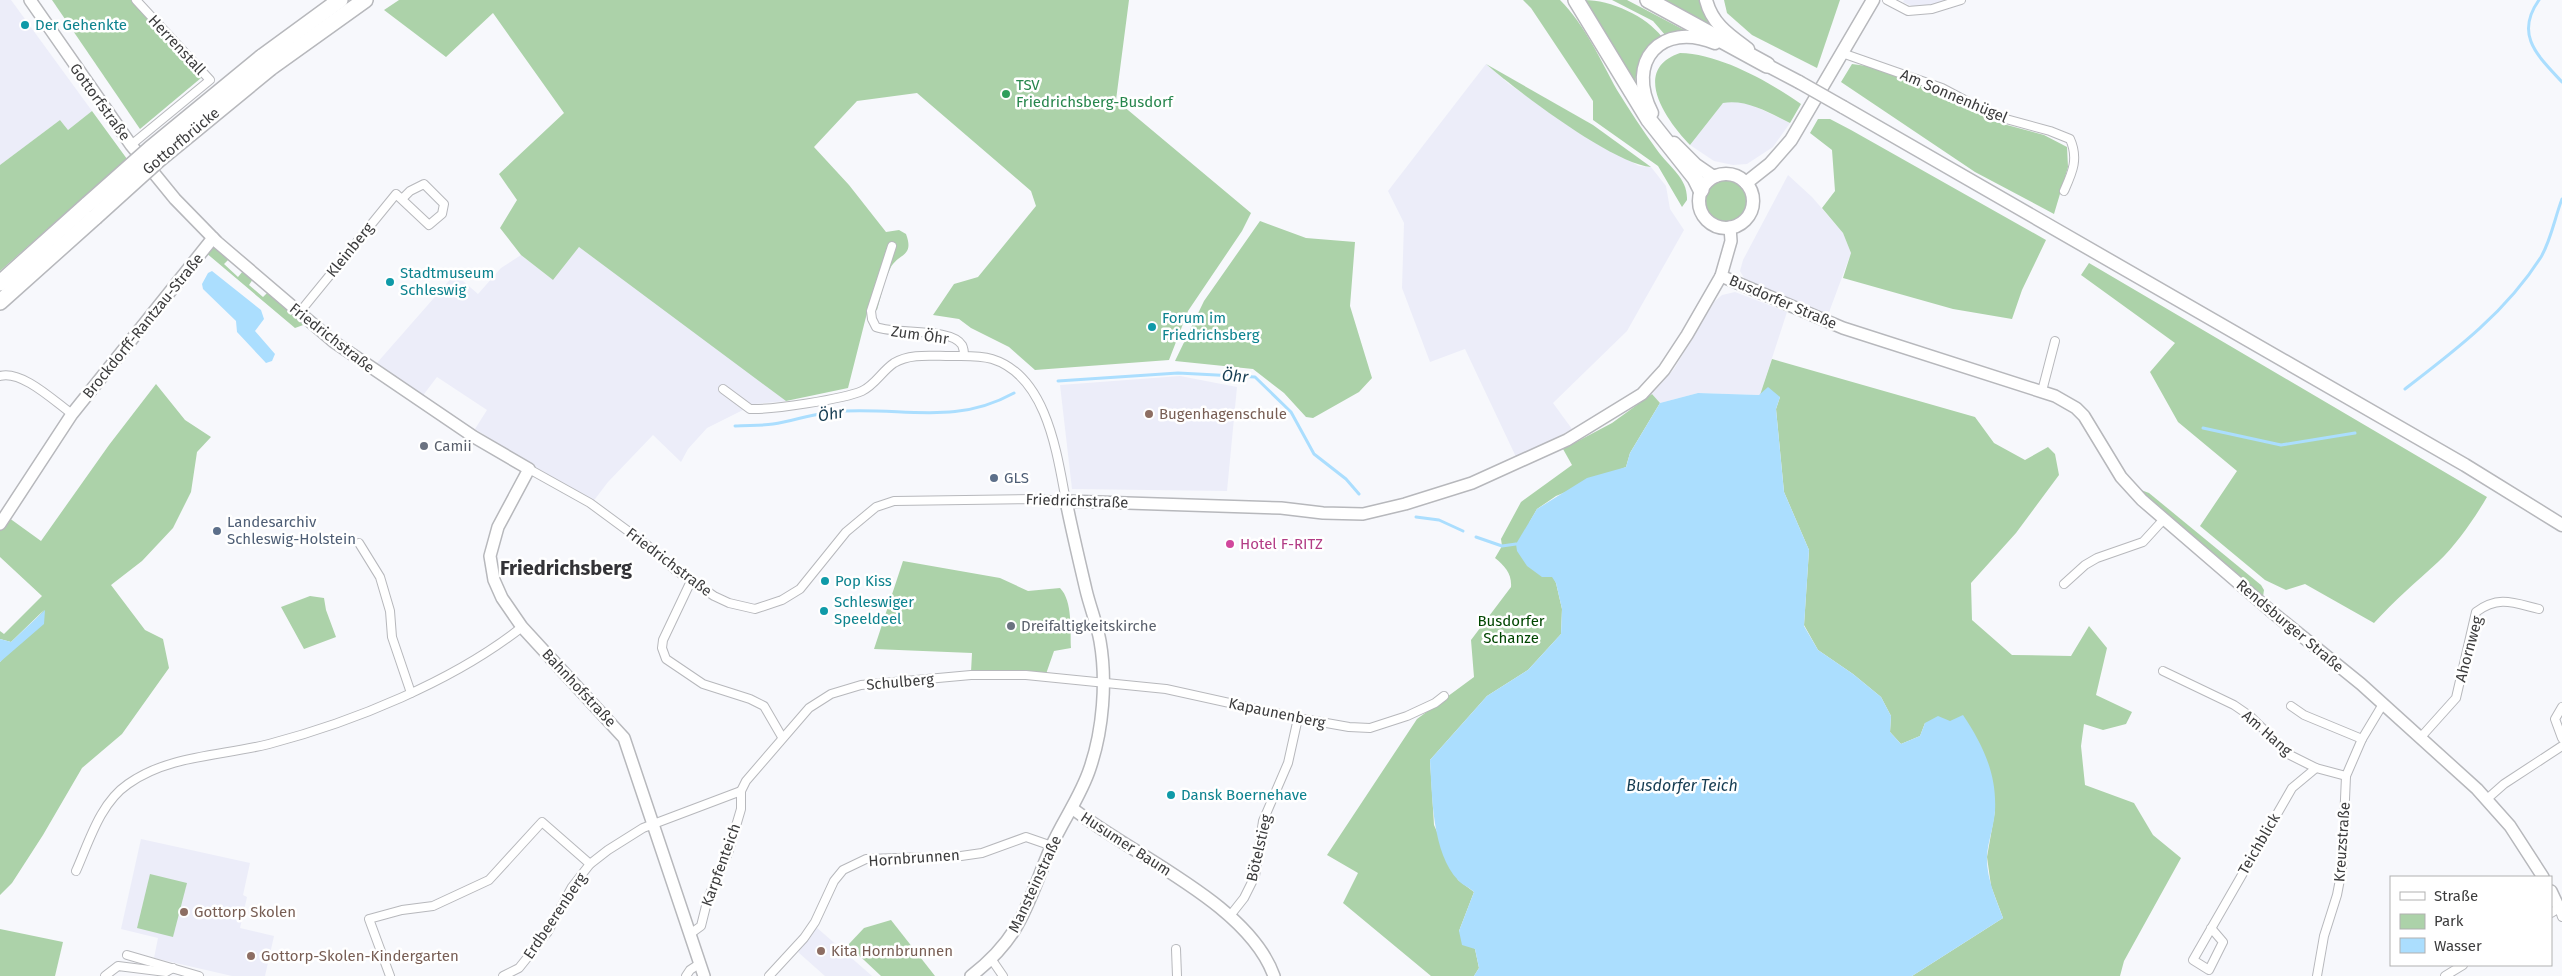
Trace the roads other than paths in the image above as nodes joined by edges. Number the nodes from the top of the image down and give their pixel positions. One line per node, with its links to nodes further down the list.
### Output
1 (30, 0): 14 (street, Gottorfstraße)
2 (136, 0): 14 (street, Herrenstall)
3 (340, 0): 12 (highway)
4 (365, 0): 12 (highway)
5 (1576, 0): 17 (highway)
6 (1648, 0): 13 (highway)
7 (1706, 0): 13 (main road)
8 (1872, 0): 11 (main road)
9 (1886, 0): 10 (street)
10 (1961, 0)
11 (1842, 53): 16 (main road); 18 (street, Am Sonnenhügel)
12 (266, 62): 21 (highway, Gottorfbrücke, bridge)
13 (1767, 65): 15 (main road); 42 (main road, bridge)
14 (131, 145): 19 (street, Gottorfstraße)
15 (1716, 176): 16 (main road); 17 (main road)
16 (1746, 183): 22 (main road)
17 (1701, 190): 22 (main road)
18 (2064, 191)
19 (175, 199): 24 (street, Friedrichstraße)
20 (402, 199): 20 (street, Kleinberg); 30 (street, Kleinberg)
21 (91, 210): 23 (highway); 29 (highway)
22 (1730, 227): 27 (street)
23 (54, 234): 26 (highway); 28 (highway)
24 (213, 238): 30 (street, Friedrichstraße); 36 (street, Brockdorff-Rantzau-Straße)
25 (892, 246): 32 (street, Zum Öhr)
26 (0, 275)
27 (1721, 276): 35 (street, Busdorfer Straße); 39 (street, Busdorfer Straße)
28 (0, 282)
29 (0, 302)
30 (299, 313): 37 (street, Friedrichstraße)
31 (2054, 341): 35 (street)
32 (964, 356): 34 (street); 38 (street, Zum Öhr)
33 (0, 376): 36 (street, Brockdorff-Rantzau-Straße)
34 (723, 389)
35 (2036, 390): 40 (street, Rendsburger Straße)
36 (72, 414): 41 (street, Brockdorff-Rantzau-Straße)
37 (529, 469): 44 (street, Friedrichstraße); 47 (street, Bahnhofstraße)
38 (1066, 501): 39 (street, Friedrichstraße); 44 (street, Friedrichstraße); 49 (street, Husumer Baum)
39 (1376, 512)
40 (2164, 519): 45 (street); 52 (street, Rendsburger Straße)
41 (0, 524)
42 (2562, 525)
43 (359, 543): 50 (street)
44 (691, 581): 56 (street)
45 (2064, 584)
46 (2539, 609): 57 (street, Ahornweg)
47 (522, 627): 50 (street); 66 (street, Bahnhofstraße)
48 (2163, 671): 61 (street, Am Hang)
49 (1104, 684): 55 (street, Kapaunenberg); 56 (street, Schulberg); 65 (street, Husumer Baum)
50 (411, 692): 69 (street)
51 (1444, 696): 55 (street, Kapaunenberg)
52 (2383, 704): 57 (street, Rendsburger Straße); 59 (street, Kreuzstraße)
53 (2291, 706): 59 (street)
54 (2562, 707): 58 (street)
55 (1298, 718): 73 (street, Bötelstieg)
56 (782, 737): 63 (street, Schulberg)
57 (2420, 737): 64 (street, Rendsburger Straße)
58 (2562, 738)
59 (2362, 739): 62 (street, Kreuzstraße)
60 (2562, 746): 64 (street)
61 (2316, 768): 62 (street, Am Hang); 74 (street, Teichblick)
62 (2346, 776): 93 (street, Kreuzstraße)
63 (741, 791): 66 (street, Erdbeerenberg); 75 (street, Karpfenteich)
64 (2487, 799): 70 (street, Rendsburger Straße)
65 (1072, 808): 67 (street, Mansteinstraße); 73 (street, Husumer Baum)
66 (654, 825): 68 (street, Erdbeerenberg); 75 (street, Bahnhofstraße)
67 (1052, 846): 78 (street, Mansteinstraße); 88 (street, Hornbrunnen)
68 (590, 864): 84 (street); 85 (street, Erdbeerenberg)
69 (76, 871)
70 (2543, 876)
71 (2552, 894): 72 (street)
72 (2558, 911)
73 (1229, 917): 92 (street, Husumer Baum)
74 (2211, 928): 74 (street, Teichblick)
75 (690, 934): 79 (street, Bahnhofstraße)
76 (1176, 949): 91 (street)
77 (127, 955): 80 (street)
78 (992, 960): 89 (street, Mansteinstraße); 90 (street)
79 (699, 964): 86 (street); 87 (street, Bahnhofstraße)
80 (173, 968): 82 (street); 83 (street)
81 (2457, 973): 94 (street)
82 (105, 976)
83 (199, 976)
84 (390, 976)
85 (502, 976)
86 (686, 976)
87 (704, 976)
88 (769, 976)
89 (971, 976)
90 (1003, 976)
91 (1176, 976)
92 (1274, 976)
93 (2317, 976)
94 (2445, 976)

